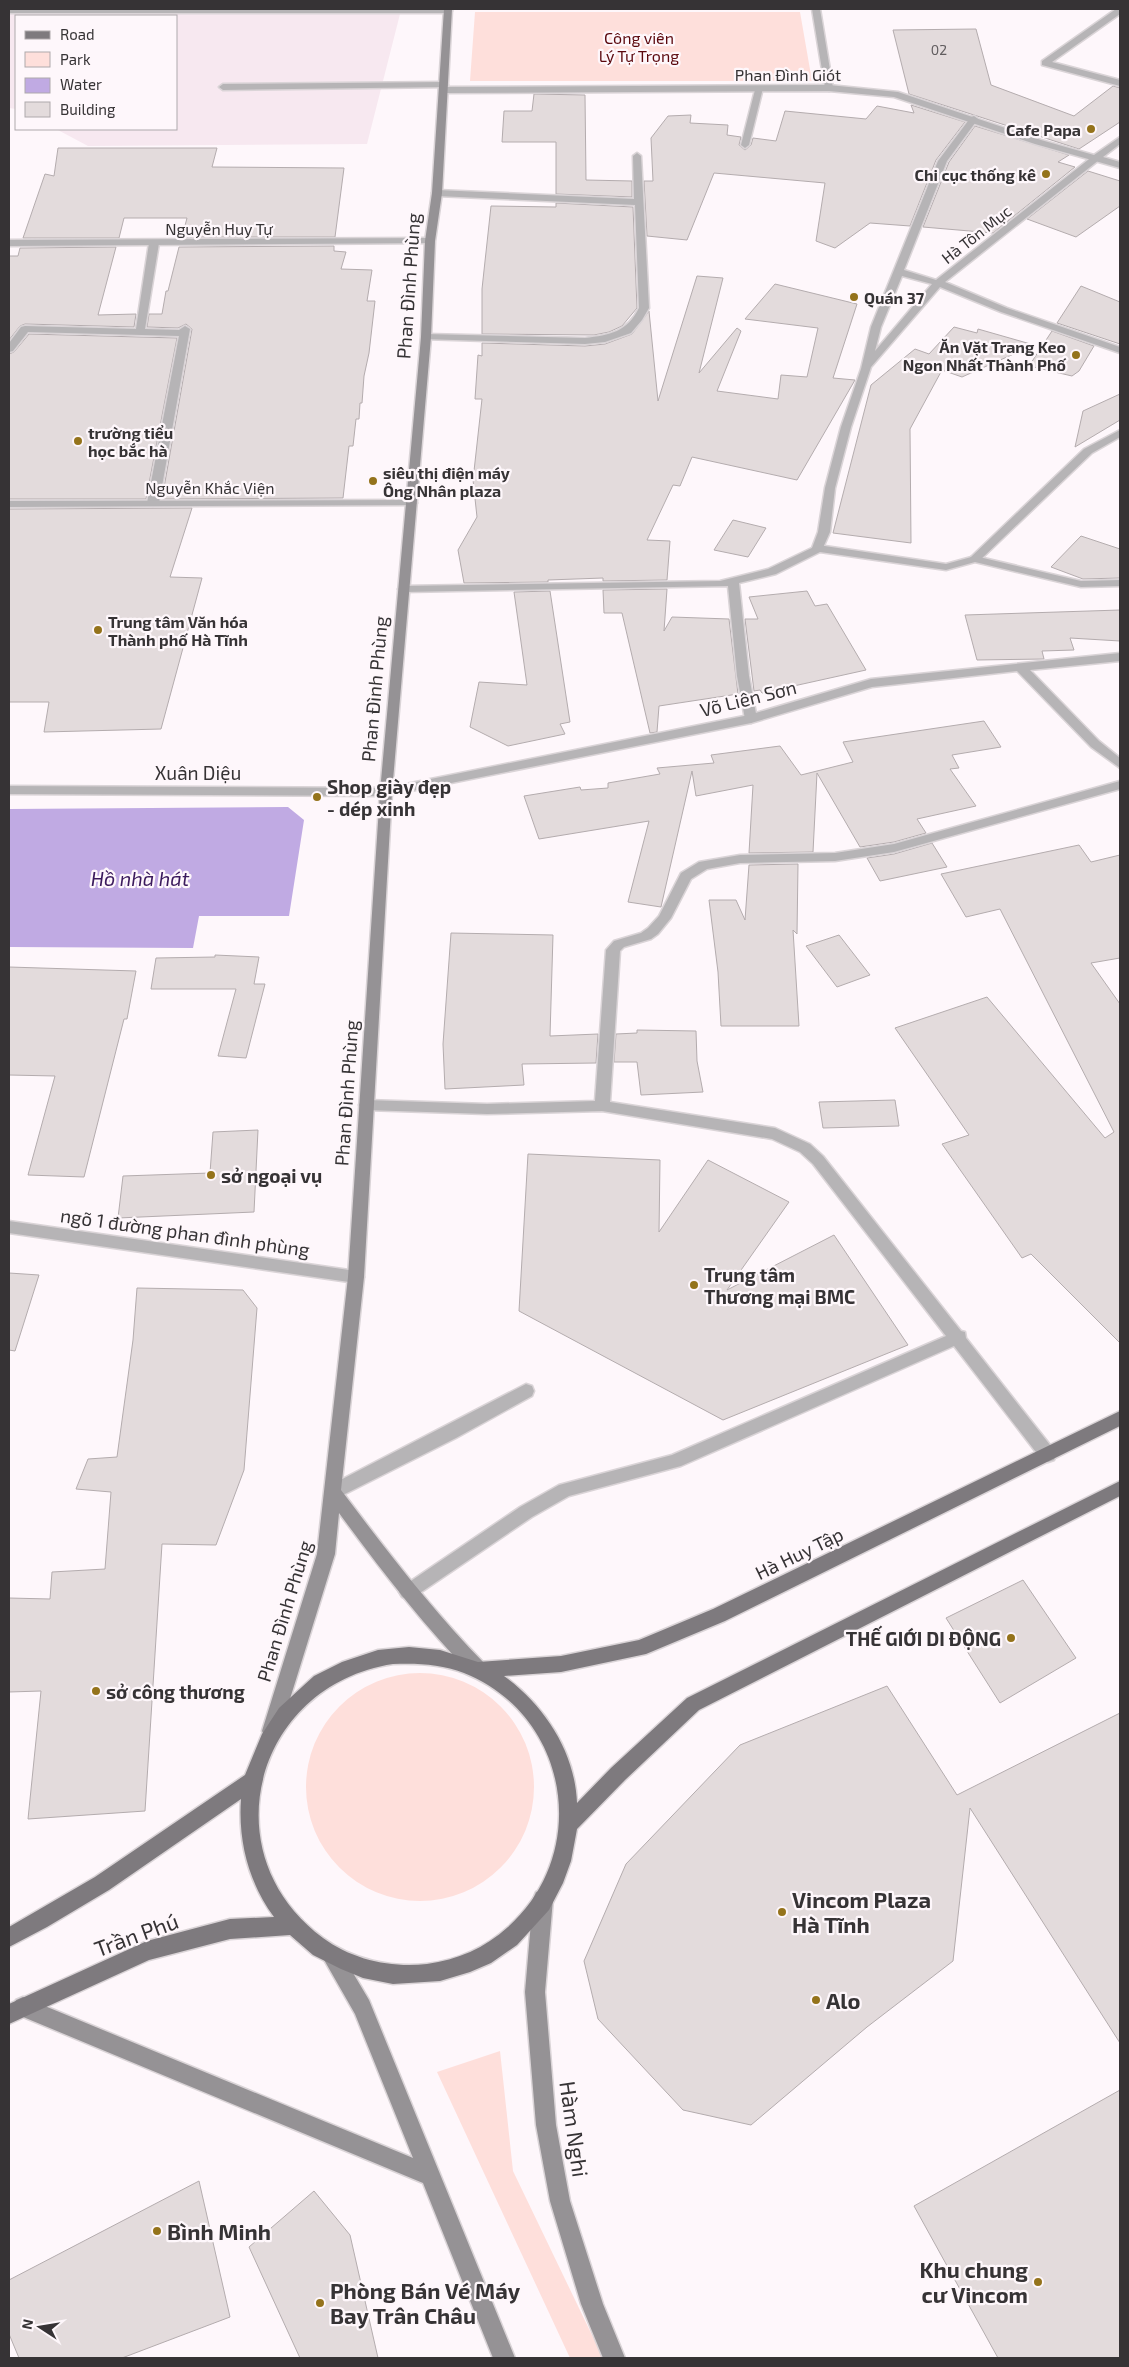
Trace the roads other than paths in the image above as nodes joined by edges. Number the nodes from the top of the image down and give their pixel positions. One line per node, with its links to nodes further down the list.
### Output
1 (186, 9): 2 (street); 4 (street)
2 (307, 9): 5 (street)
3 (816, 9): 12 (street)
4 (85, 10): 7 (street)
5 (448, 10): 10 (main road, Phan Đình Phùng)
6 (1120, 10): 8 (street)
7 (9, 11)
8 (1120, 83)
9 (223, 87): 10 (street, Phan Đình Giót)
10 (444, 88): 11 (street, Phan Đình Giót); 19 (main road, Phan Đình Phùng)
11 (759, 88): 12 (street, Phan Đình Giót); 15 (street)
12 (829, 88): 13 (street, Phan Đình Giót)
13 (974, 119): 17 (street, Phan Đình Giót); 24 (street)
14 (1120, 140): 17 (street, Hà Tôn Mục)
15 (745, 145)
16 (637, 156): 20 (street)
17 (1096, 158): 18 (street, Phan Đình Giót); 25 (street, Hà Tôn Mục)
18 (1120, 165)
19 (437, 193): 20 (street); 21 (main road, Phan Đình Phùng)
20 (640, 202): 27 (street)
21 (430, 241): 23 (street, Nguyễn Huy Tự); 27 (main road, Phan Đình Phùng)
22 (9, 243): 23 (street, Nguyễn Huy Tự)
23 (154, 243): 26 (street)
24 (899, 272): 25 (street); 30 (street)
25 (938, 282): 29 (street); 30 (street, Hà Tôn Mục)
26 (140, 332): 28 (street); 32 (street)
27 (426, 337): 33 (main road, Phan Đình Phùng)
28 (9, 349)
29 (1120, 349)
30 (866, 369): 35 (street)
31 (1120, 433): 36 (street)
32 (153, 503): 33 (street, Nguyễn Khắc Viện); 34 (street, Nguyễn Khắc Viện)
33 (411, 503): 39 (main road, Phan Đình Phùng)
34 (9, 504)
35 (818, 548): 36 (street); 37 (street)
36 (975, 559): 38 (street)
37 (732, 581): 39 (street); 42 (street)
38 (1120, 583)
39 (404, 589): 46 (main road, Phan Đình Phùng)
40 (1120, 657): 41 (street, Võ Liên Sơn)
41 (1019, 666): 42 (street, Võ Liên Sơn); 43 (street)
42 (750, 719): 46 (street, Võ Liên Sơn)
43 (1120, 764)
44 (1120, 785): 48 (street)
45 (9, 790): 46 (street, Xuân Diệu)
46 (386, 792): 47 (main road, Phan Đình Phùng)
47 (366, 1105): 48 (street); 50 (main road, Phan Đình Phùng)
48 (602, 1106): 51 (street)
49 (9, 1227): 50 (street, ngõ 1 đường phan đình phùng)
50 (356, 1276): 56 (main road, Phan Đình Phùng)
51 (958, 1337): 54 (street); 57 (street)
52 (526, 1391): 56 (street)
53 (1120, 1418): 54 (main road, Hà Huy Tập)
54 (1048, 1455): 58 (main road, Hà Huy Tập)
55 (1120, 1488): 61 (main road)
56 (333, 1492): 57 (main road); 59 (main road, Phan Đình Phùng)
57 (408, 1592): 58 (main road)
58 (479, 1670): 59 (main road); 61 (main road)
59 (268, 1740): 60 (main road)
60 (250, 1782): 63 (main road); 64 (main road)
61 (572, 1822): 62 (main road)
62 (544, 1898): 65 (main road); 69 (main road, Hàm Nghi)
63 (288, 1926): 65 (main road); 66 (main road, Trần Phú)
64 (9, 1937)
65 (333, 1958): 67 (main road)
66 (16, 2011): 67 (main road)
67 (429, 2175): 68 (main road)
68 (504, 2358)
69 (614, 2358)

